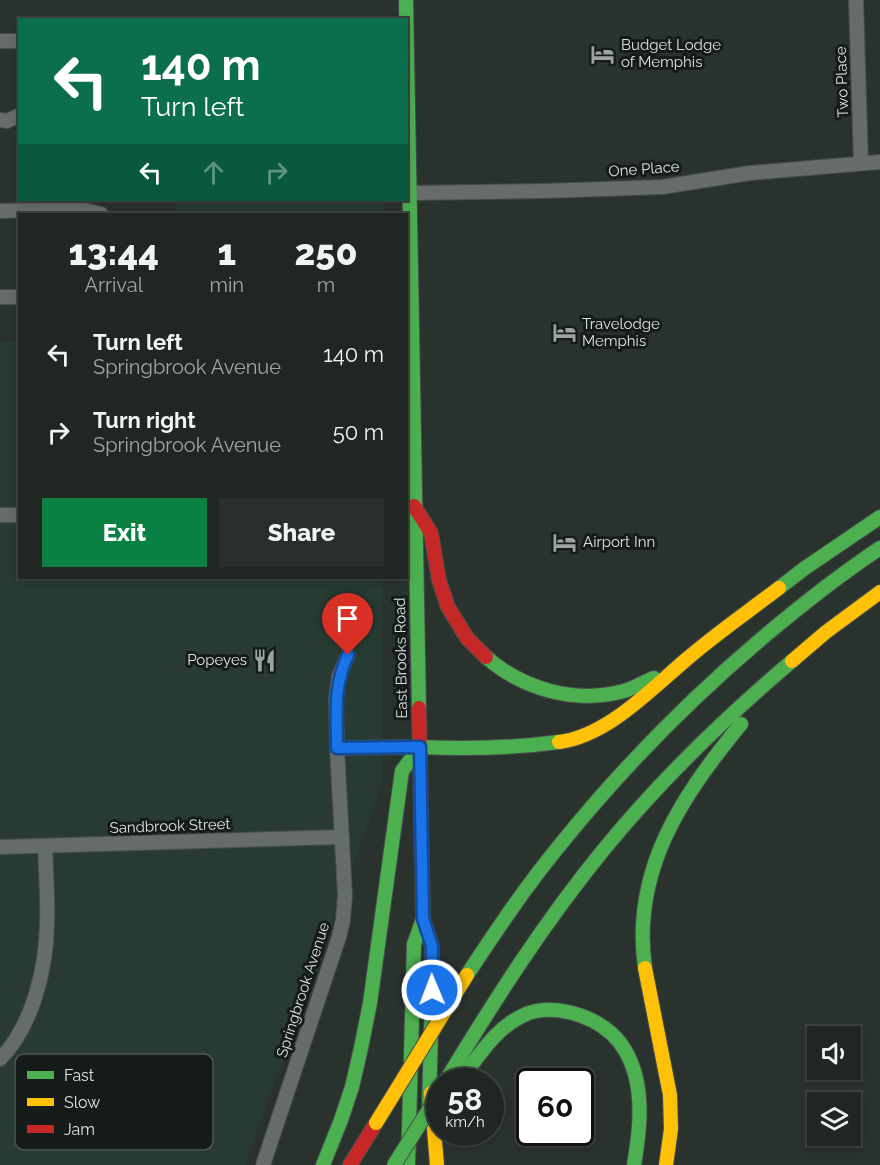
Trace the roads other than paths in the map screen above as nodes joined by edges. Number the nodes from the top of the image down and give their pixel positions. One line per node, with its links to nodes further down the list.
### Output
1 (406, 0): 3 (main road, East Brooks Road)
2 (856, 0): 10 (street, Two Place)
3 (407, 18)
4 (0, 41): 5 (street)
5 (18, 41)
6 (18, 115): 7 (street)
7 (0, 120)
8 (408, 152): 11 (main road, East Brooks Road)
9 (880, 162): 10 (street, One Place)
10 (861, 163): 11 (street, One Place)
11 (410, 193): 16 (main road, East Brooks Road)
12 (0, 211): 13 (street)
13 (97, 213)
14 (0, 297): 15 (street)
15 (18, 297)
16 (410, 506): 24 (main road); 25 (main road, East Brooks Road)
17 (0, 515): 18 (street)
18 (18, 515)
19 (880, 517): 24 (main road)
20 (880, 548): 42 (main road, bridge)
21 (880, 592): 23 (main road)
22 (348, 655): 26 (street, Springbrook Avenue)
23 (797, 655): 33 (main road); 48 (main road)
24 (689, 657): 25 (main road)
25 (420, 747): 26 (street); 30 (main road, East Brooks Road); 41 (main road)
26 (337, 748): 27 (street, Springbrook Avenue)
27 (342, 837): 28 (street, Sandbrook Street); 40 (street, Springbrook Avenue)
28 (45, 846): 29 (street, Sandbrook Street); 31 (street)
29 (0, 847)
30 (423, 919): 32 (main road, East Brooks Road); 44 (main road, East Brooks Road)
31 (0, 1059)
32 (434, 1068)
33 (454, 1068)
34 (470, 1068): 47 (main road)
35 (426, 1110): 37 (main road, bridge)
36 (426, 1118): 37 (main road, bridge)
37 (421, 1122): 43 (main road, bridge)
38 (430, 1146): 45 (main road, East Brooks Road)
39 (437, 1146): 46 (main road)
40 (263, 1165)
41 (323, 1165)
42 (350, 1165)
43 (394, 1165)
44 (408, 1165)
45 (428, 1165)
46 (437, 1165)
47 (634, 1165)
48 (666, 1165)

